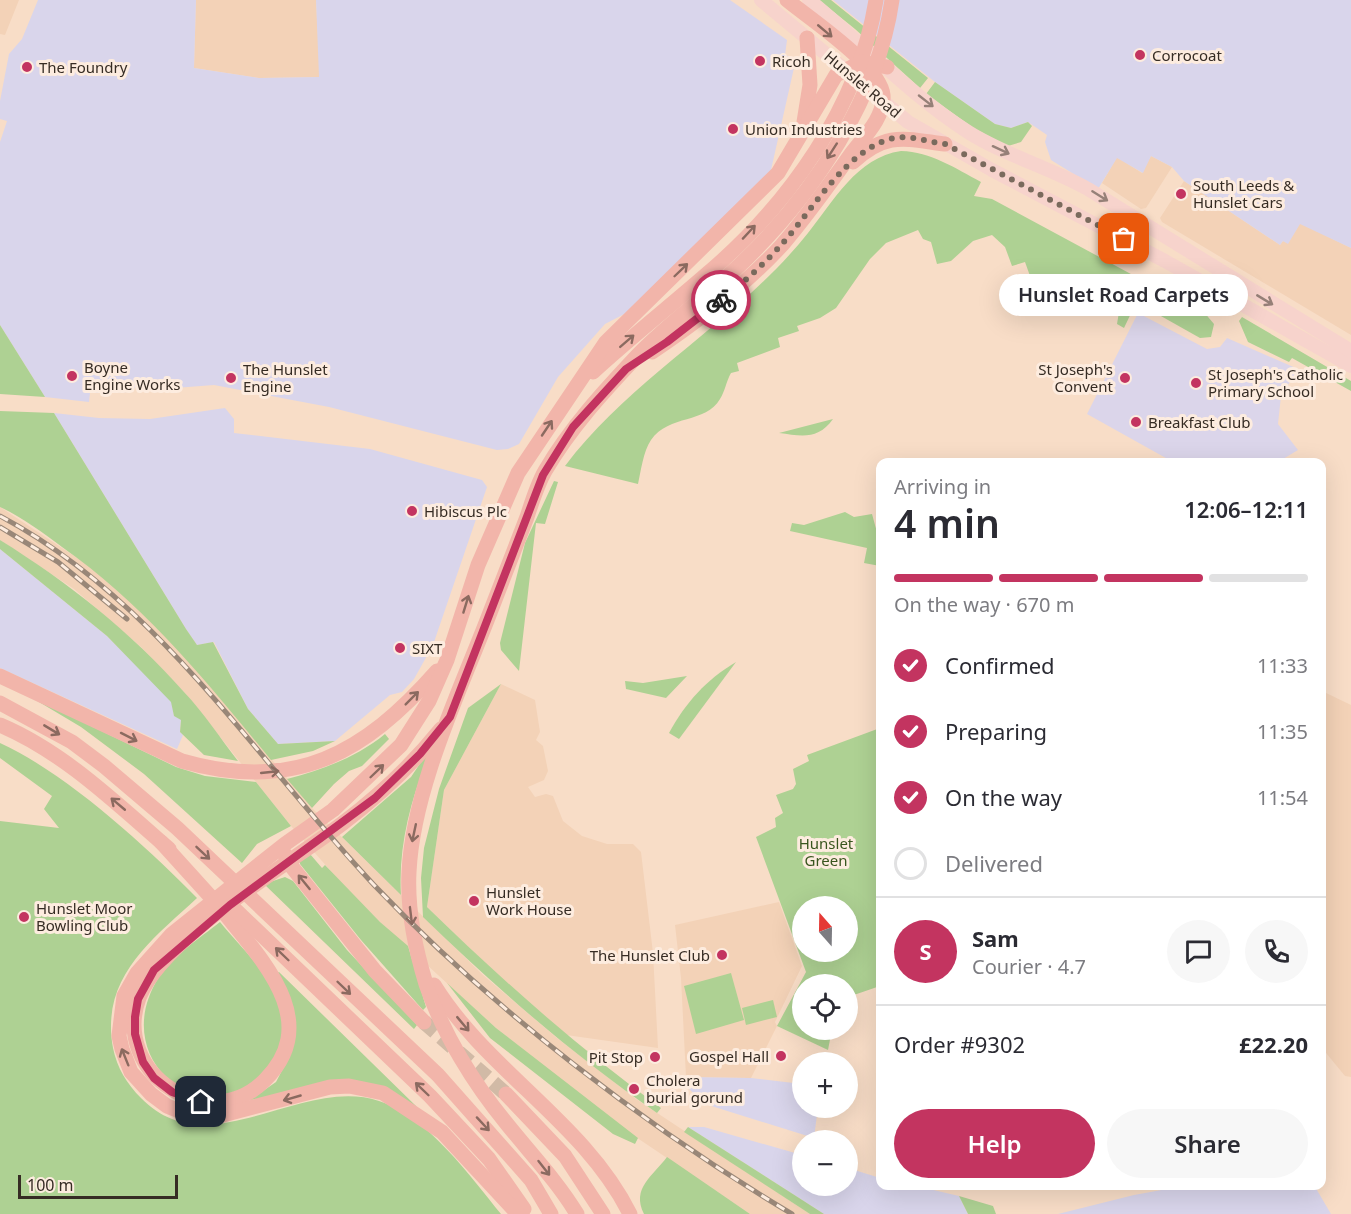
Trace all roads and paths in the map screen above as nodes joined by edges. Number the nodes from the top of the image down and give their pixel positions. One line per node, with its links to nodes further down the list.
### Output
1 (760, 0): 6 (main road, Hunslet Road)
2 (787, 0): 7 (highway, one-way to 7)
3 (809, 0): 8 (main road, Hunslet Road)
4 (876, 0): 14 (highway, one-way to 4)
5 (892, 0): 14 (highway, one-way to 14)
6 (807, 38): 9 (main road, Hunslet Road); 11 (highway)
7 (862, 62): 8 (highway); 9 (highway); 10 (highway)
8 (887, 67): 15 (main road, Hunslet Road, one-way to 15)
9 (844, 69): 10 (main road, Hunslet Road); 11 (highway)
10 (882, 102): 12 (main road, Hunslet Road); 13 (highway)
11 (803, 130): 18 (highway, one-way to 11)
12 (945, 144): 13 (highway); 16 (main road, Hunslet Road)
13 (837, 176): 17 (highway)
14 (713, 279): 17 (highway); 18 (highway, one-way to 14)
15 (1351, 351)
16 (1351, 366)
17 (626, 369): 22 (highway)
18 (569, 395): 19 (highway, one-way to 18)
19 (447, 660): 20 (highway, one-way to 19); 24 (highway, one-way to 19)
20 (0, 676)
21 (0, 704): 34 (highway, one-way to 34)
22 (450, 717): 26 (highway); 29 (highway, one-way to 29)
23 (0, 725): 25 (highway, one-way to 23)
24 (290, 841): 26 (highway); 27 (highway)
25 (161, 842): 28 (highway); 33 (highway, one-way to 25)
26 (288, 862): 27 (highway); 30 (highway, one-way to 26)
27 (257, 875): 28 (highway)
28 (194, 924): 32 (highway, one-way to 28)
29 (420, 957): 35 (highway, one-way to 35); 37 (highway, one-way to 37)
30 (424, 1022)
31 (506, 1094): 36 (highway)
32 (519, 1214)
33 (527, 1214)
34 (551, 1214)
35 (577, 1214)
36 (603, 1214)
37 (630, 1214)

